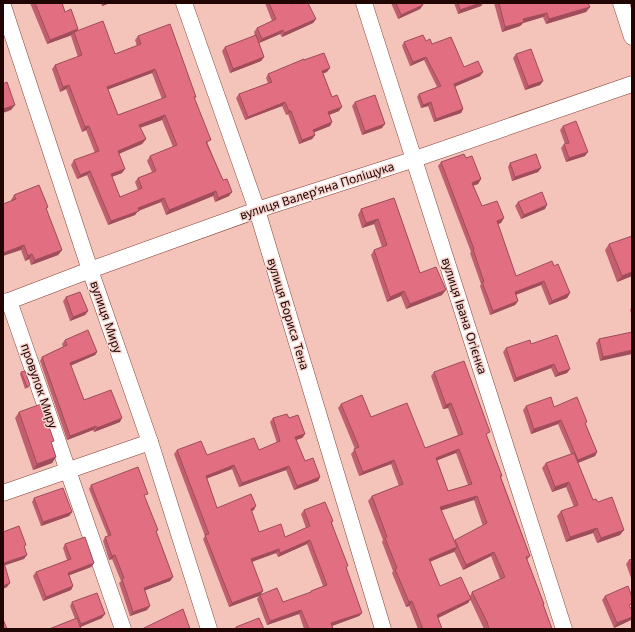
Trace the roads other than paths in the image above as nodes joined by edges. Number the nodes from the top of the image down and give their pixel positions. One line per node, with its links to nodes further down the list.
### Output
1 (184, 3): 8 (street, вулиця Бориса Тена)
2 (364, 3): 7 (street, вулиця Івана Огієнка)
3 (621, 3): 5 (street)
4 (3, 6): 9 (street, вулиця Миру)
5 (632, 37)
6 (632, 84): 7 (street, вулиця Валерʼяна Поліщука)
7 (415, 159): 8 (street, вулиця Валерʼяна Поліщука); 17 (street, вулиця Івана Огієнка)
8 (257, 210): 9 (street, вулиця Валерʼяна Поліщука); 16 (street, вулиця Бориса Тена)
9 (90, 270): 10 (street, вулиця Валерʼяна Поліщука); 11 (street, вулиця Миру)
10 (6, 302): 12 (street, провулок Миру)
11 (150, 442): 12 (street); 15 (street, вулиця Миру)
12 (68, 470): 13 (street); 14 (street, провулок Миру)
13 (3, 493)
14 (123, 629)
15 (209, 629)
16 (383, 629)
17 (564, 629)

